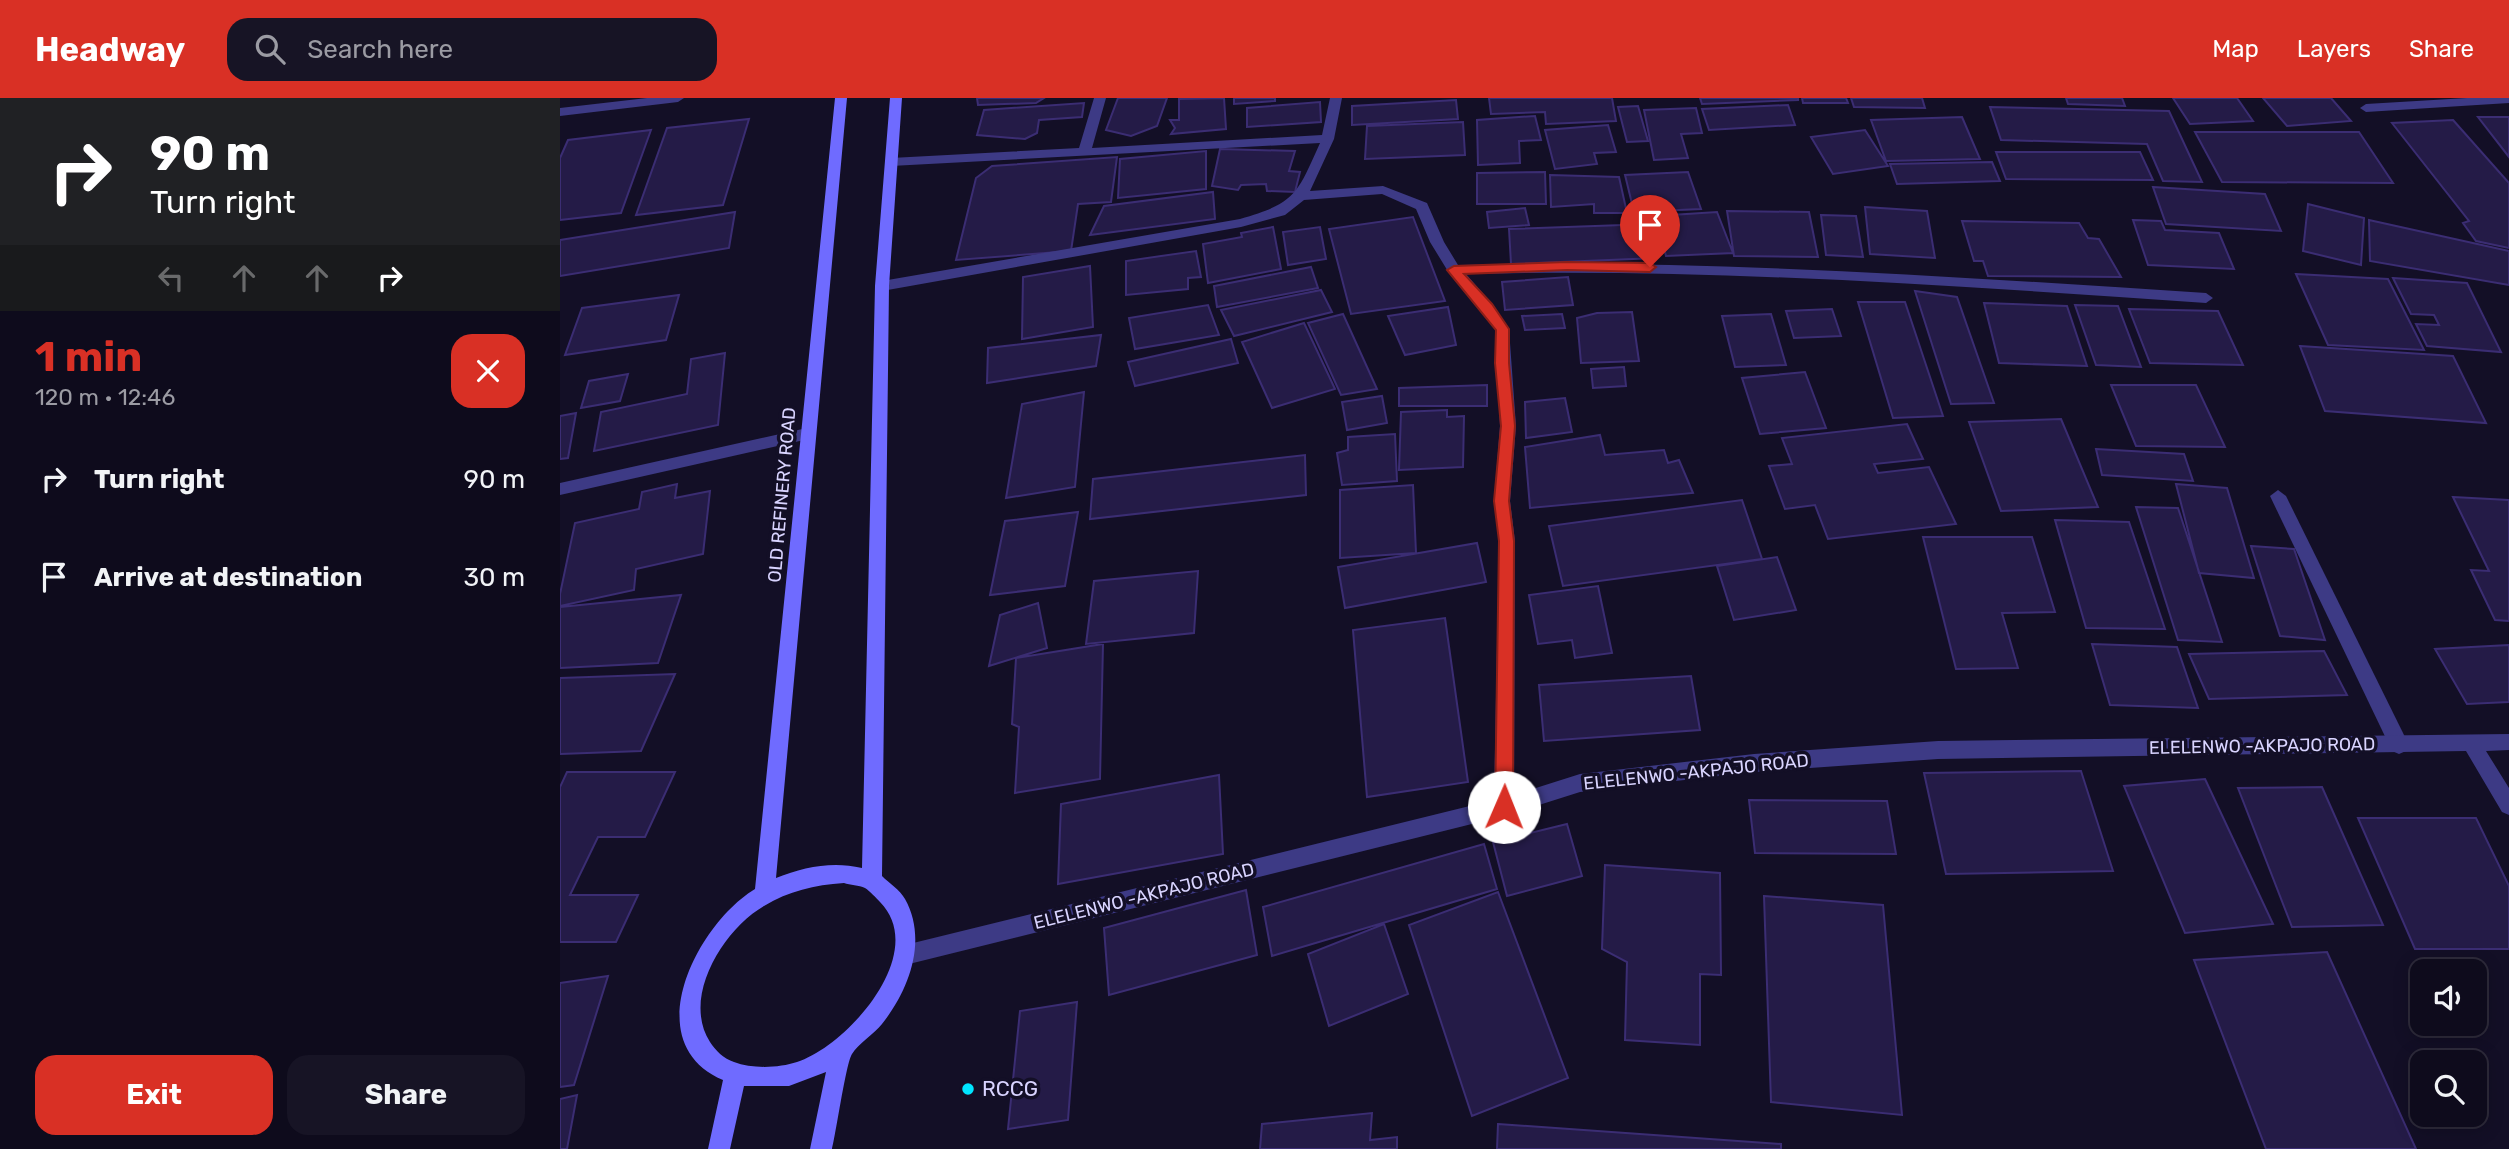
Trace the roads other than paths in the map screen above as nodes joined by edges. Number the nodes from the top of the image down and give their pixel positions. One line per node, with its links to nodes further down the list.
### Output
1 (678, 98): 8 (street)
2 (841, 98): 16 (main road, OLD REFINERY ROAD)
3 (896, 98): 11 (main road)
4 (1100, 98): 10 (street)
5 (1336, 98): 9 (street)
6 (2509, 99): 7 (street)
7 (2366, 108)
8 (560, 112)
9 (1328, 139): 10 (street); 12 (street)
10 (1084, 152): 11 (street)
11 (891, 162): 14 (main road)
12 (1301, 196): 13 (street); 14 (street)
13 (1454, 270): 15 (street); 23 (street)
14 (882, 286): 24 (main road)
15 (2206, 298)
16 (807, 435): 17 (street); 25 (main road, OLD REFINERY ROAD)
17 (560, 489)
18 (2278, 496): 21 (street)
19 (2509, 742): 20 (street, ELELENWO -AKPAJO ROAD)
20 (2472, 744): 21 (street, ELELENWO -AKPAJO ROAD); 22 (street)
21 (2399, 745): 23 (street, ELELENWO -AKPAJO ROAD)
22 (2509, 806)
23 (1504, 807): 26 (street, ELELENWO -AKPAJO ROAD)
24 (872, 881): 25 (main road); 26 (main road)
25 (764, 896): 28 (main road)
26 (905, 955): 27 (main road)
27 (841, 1051): 28 (main road); 30 (main road)
28 (734, 1075): 29 (main road)
29 (719, 1149)
30 (821, 1149)

